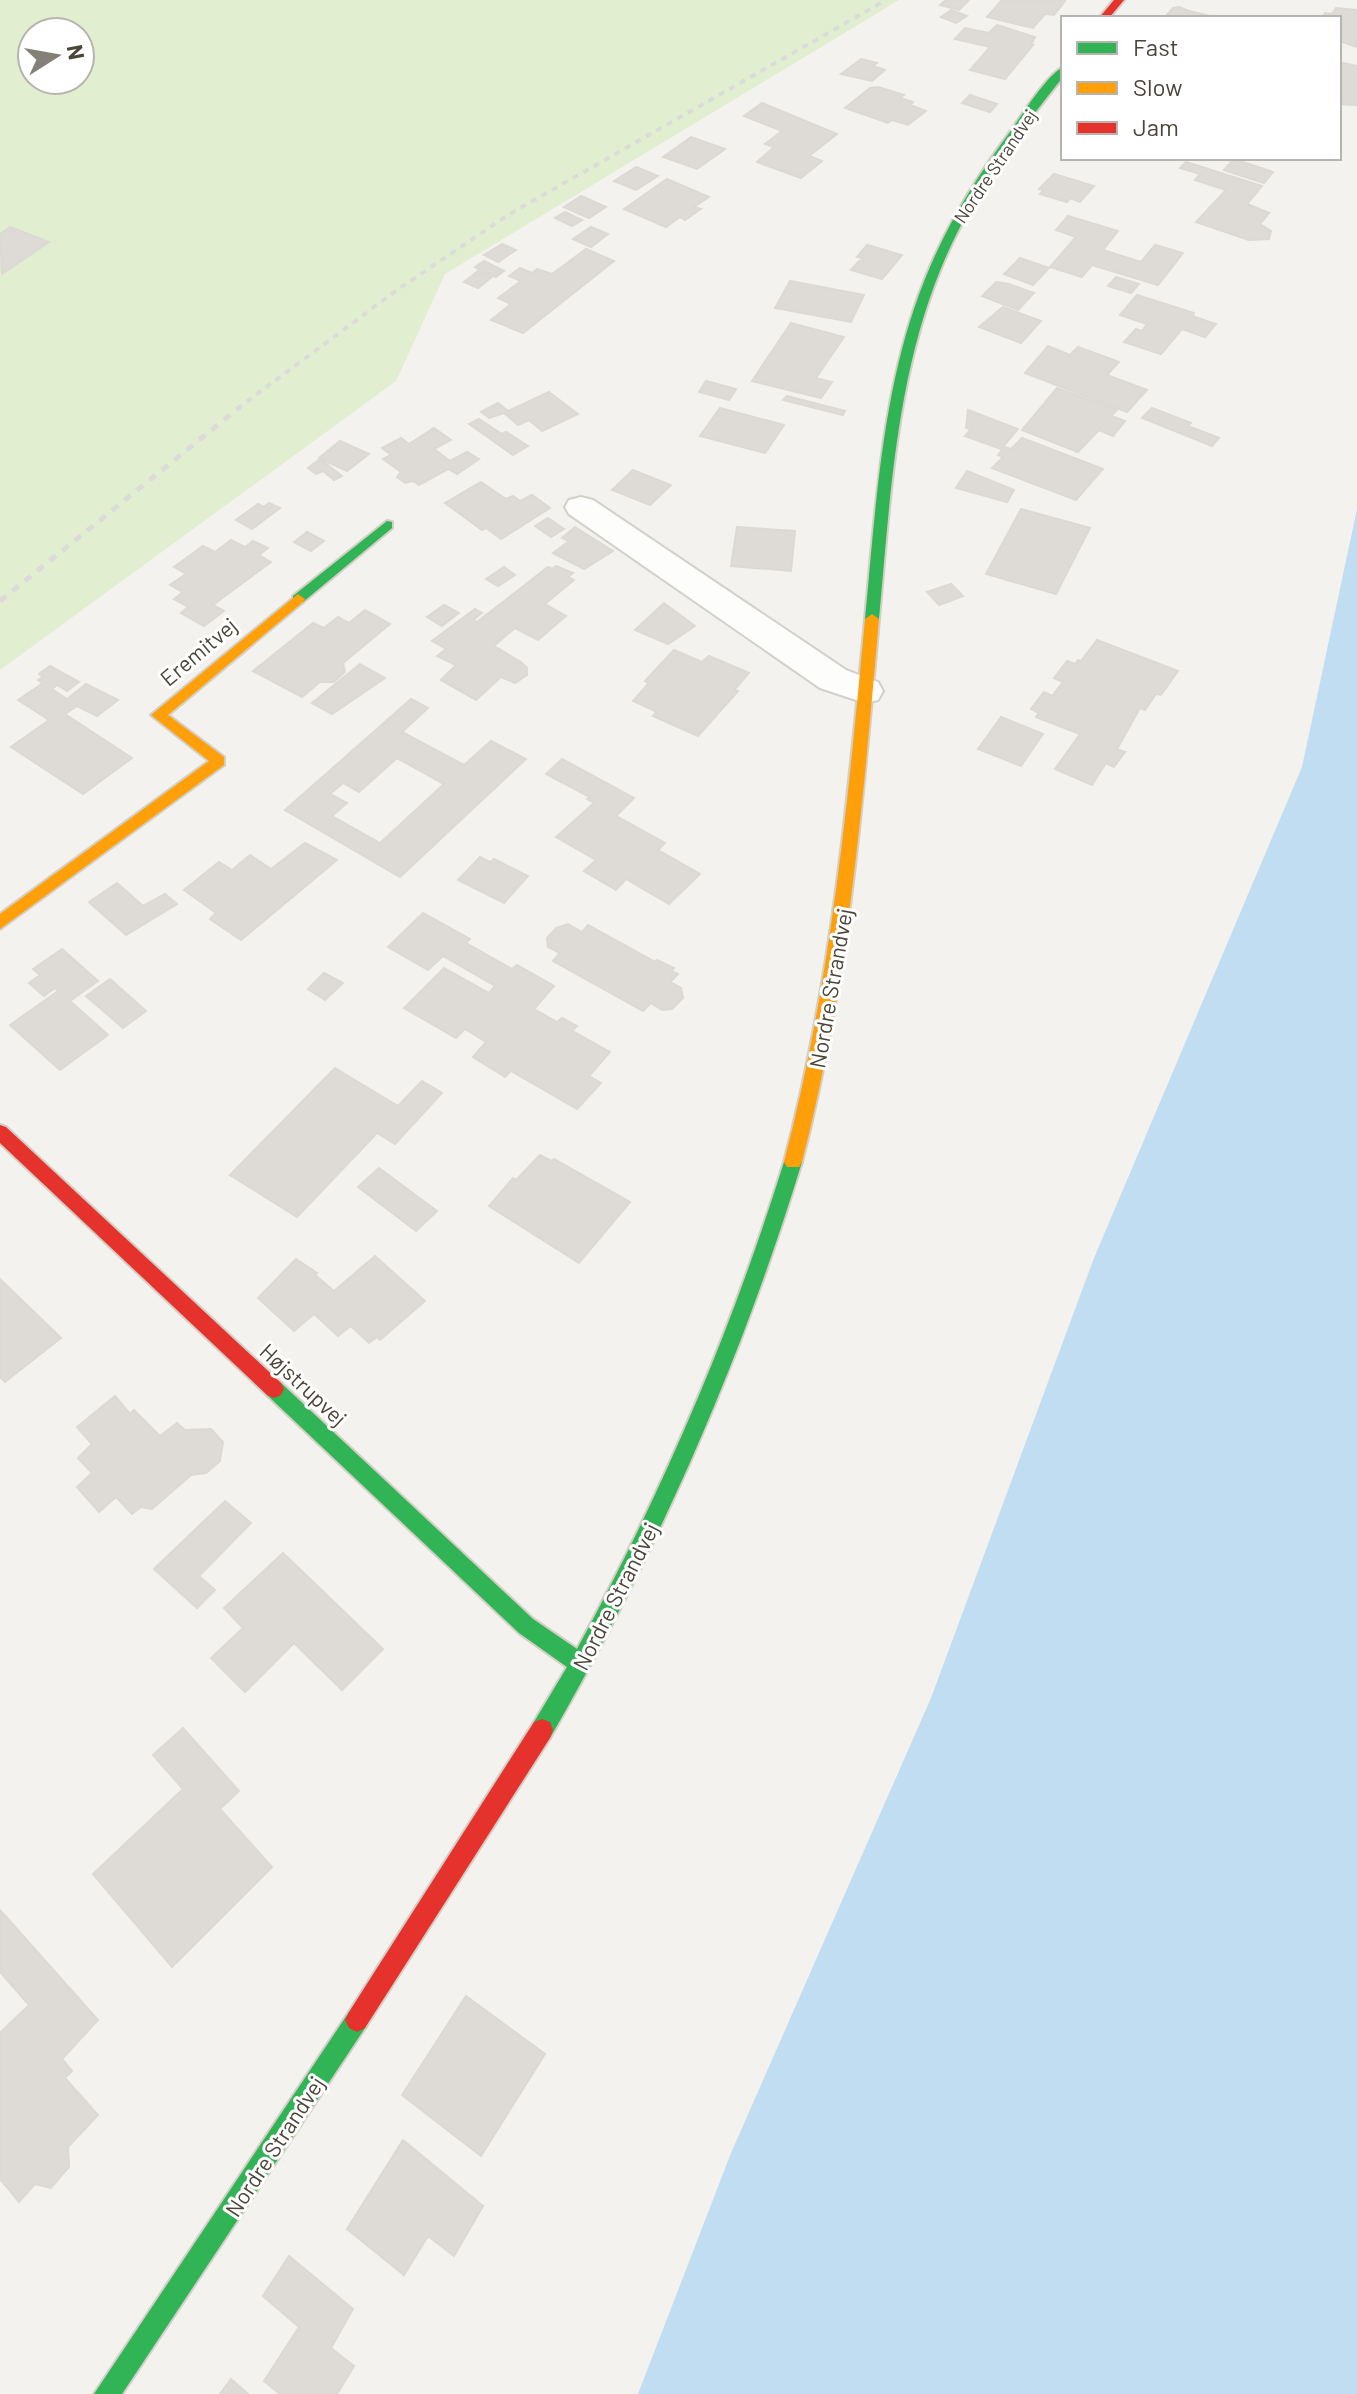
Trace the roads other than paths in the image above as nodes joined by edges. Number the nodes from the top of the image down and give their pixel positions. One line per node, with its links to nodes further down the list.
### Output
1 (1119, 0): 2 (main road)
2 (1106, 16)
3 (1061, 73): 6 (main road, Nordre Strandvej)
4 (581, 507): 6 (street)
5 (387, 525): 7 (main road, Eremitvej)
6 (865, 691): 9 (main road, Nordre Strandvej)
7 (0, 923)
8 (0, 1132): 9 (main road, Højstrupvej)
9 (581, 1665): 10 (main road, Nordre Strandvej)
10 (107, 2394)

